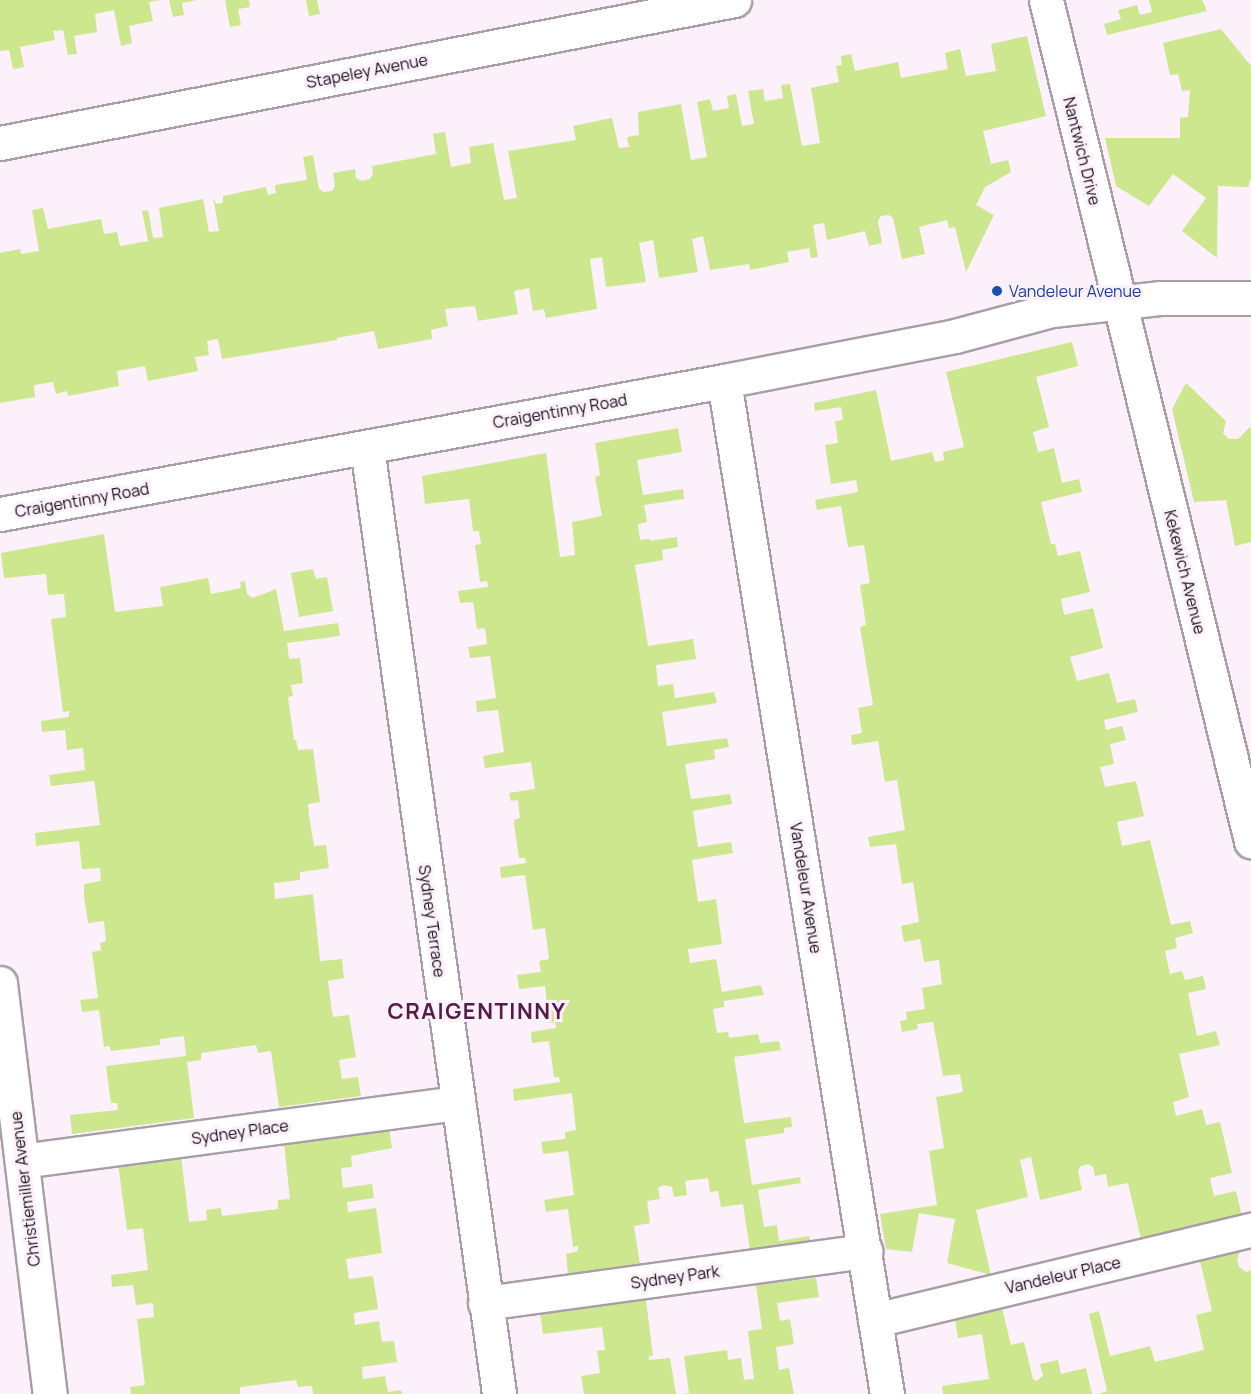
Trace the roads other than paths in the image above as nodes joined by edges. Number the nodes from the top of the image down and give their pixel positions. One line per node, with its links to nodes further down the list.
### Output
1 (734, 0): 3 (street, Stapeley Avenue)
2 (1046, 0): 5 (street, Nantwich Drive)
3 (0, 143)
4 (1251, 298): 5 (street, Craigentinny Road)
5 (1119, 302): 6 (street, Craigentinny Road); 9 (street, Kekewich Avenue)
6 (724, 381): 7 (street, Craigentinny Road); 14 (street, Vandeleur Avenue)
7 (367, 447): 8 (street, Craigentinny Road); 11 (street, Sydney Terrace)
8 (0, 514)
9 (1251, 841)
10 (0, 983): 12 (street, Christiemiller Avenue)
11 (458, 1103): 12 (street, Sydney Place); 15 (street, Sydney Terrace)
12 (14, 1159): 17 (street, Christiemiller Avenue)
13 (1251, 1230): 16 (street, Vandeleur Place)
14 (865, 1251): 15 (street, Sydney Park); 16 (street, Vandeleur Avenue)
15 (485, 1303): 18 (street, Sydney Terrace)
16 (875, 1320): 19 (street, Vandeleur Avenue)
17 (50, 1394)
18 (499, 1394)
19 (887, 1394)

